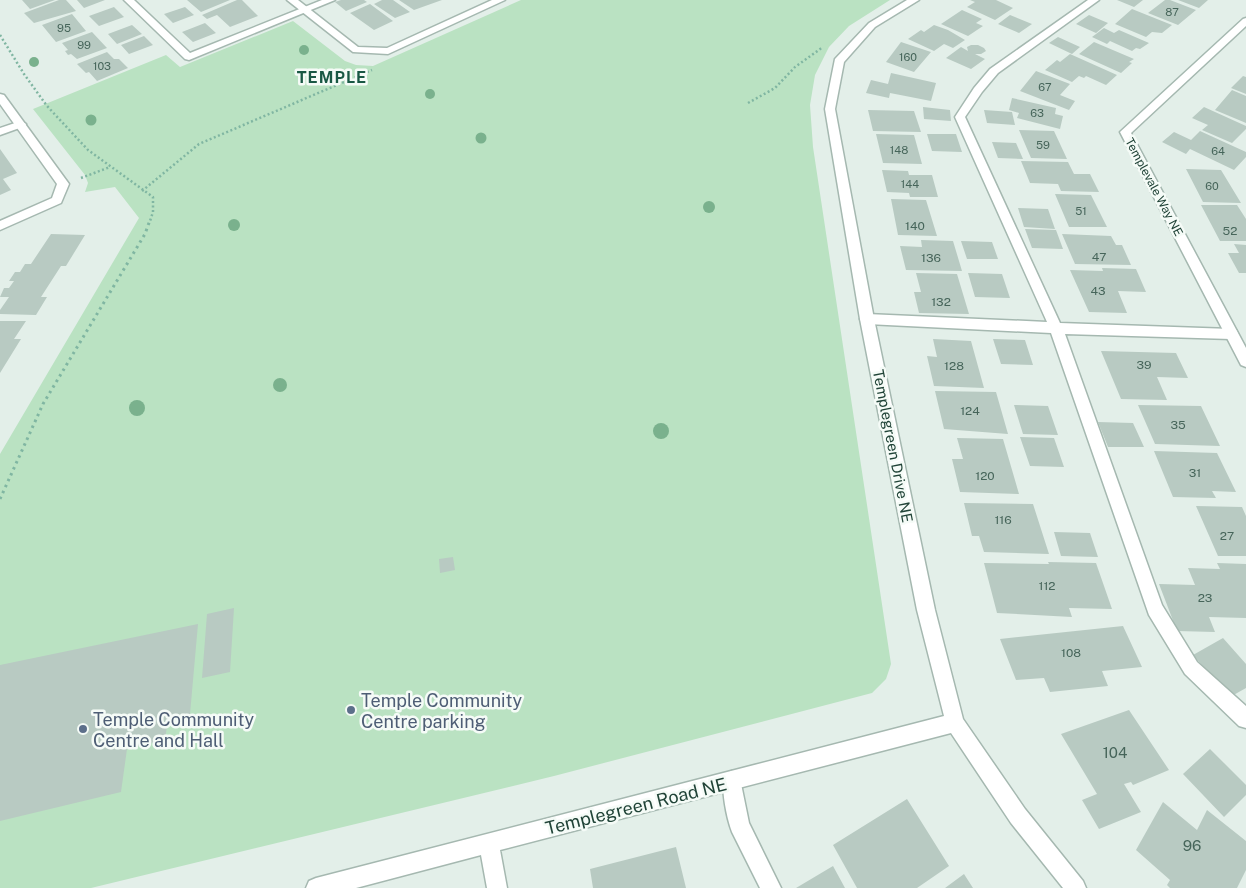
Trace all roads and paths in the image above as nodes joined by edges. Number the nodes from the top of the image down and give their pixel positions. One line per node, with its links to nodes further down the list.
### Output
1 (129, 0): 7 (street)
2 (292, 0): 7 (street)
3 (330, 0): 7 (street)
4 (500, 0): 11 (street)
5 (914, 0): 20 (street, Templegreen Drive NE)
6 (1094, 0): 21 (street)
7 (305, 10): 11 (street)
8 (1246, 21): 22 (street, Templevale Way NE)
9 (0, 34): 16 (path)
10 (830, 43): 13 (path)
11 (388, 51): 18 (path)
12 (0, 97): 14 (street)
13 (748, 103)
14 (21, 124): 15 (street); 17 (street)
15 (0, 132)
16 (111, 167): 17 (path); 18 (path)
17 (63, 184): 19 (street)
18 (142, 191): 24 (path)
19 (0, 226)
20 (867, 319): 21 (street); 26 (street, Templegreen Drive NE)
21 (1056, 328): 22 (street); 25 (street)
22 (1231, 334): 23 (street, Templevale Way NE)
23 (1246, 361)
24 (0, 499)
25 (1246, 719)
26 (955, 723): 27 (street, Templegreen Road NE); 32 (street, Templegreen Drive NE)
27 (732, 781): 28 (street, Templegreen Road NE); 31 (street)
28 (489, 844): 29 (street, Templegreen Road NE); 30 (street)
29 (316, 888)
30 (497, 888)
31 (771, 888)
32 (1076, 888)

